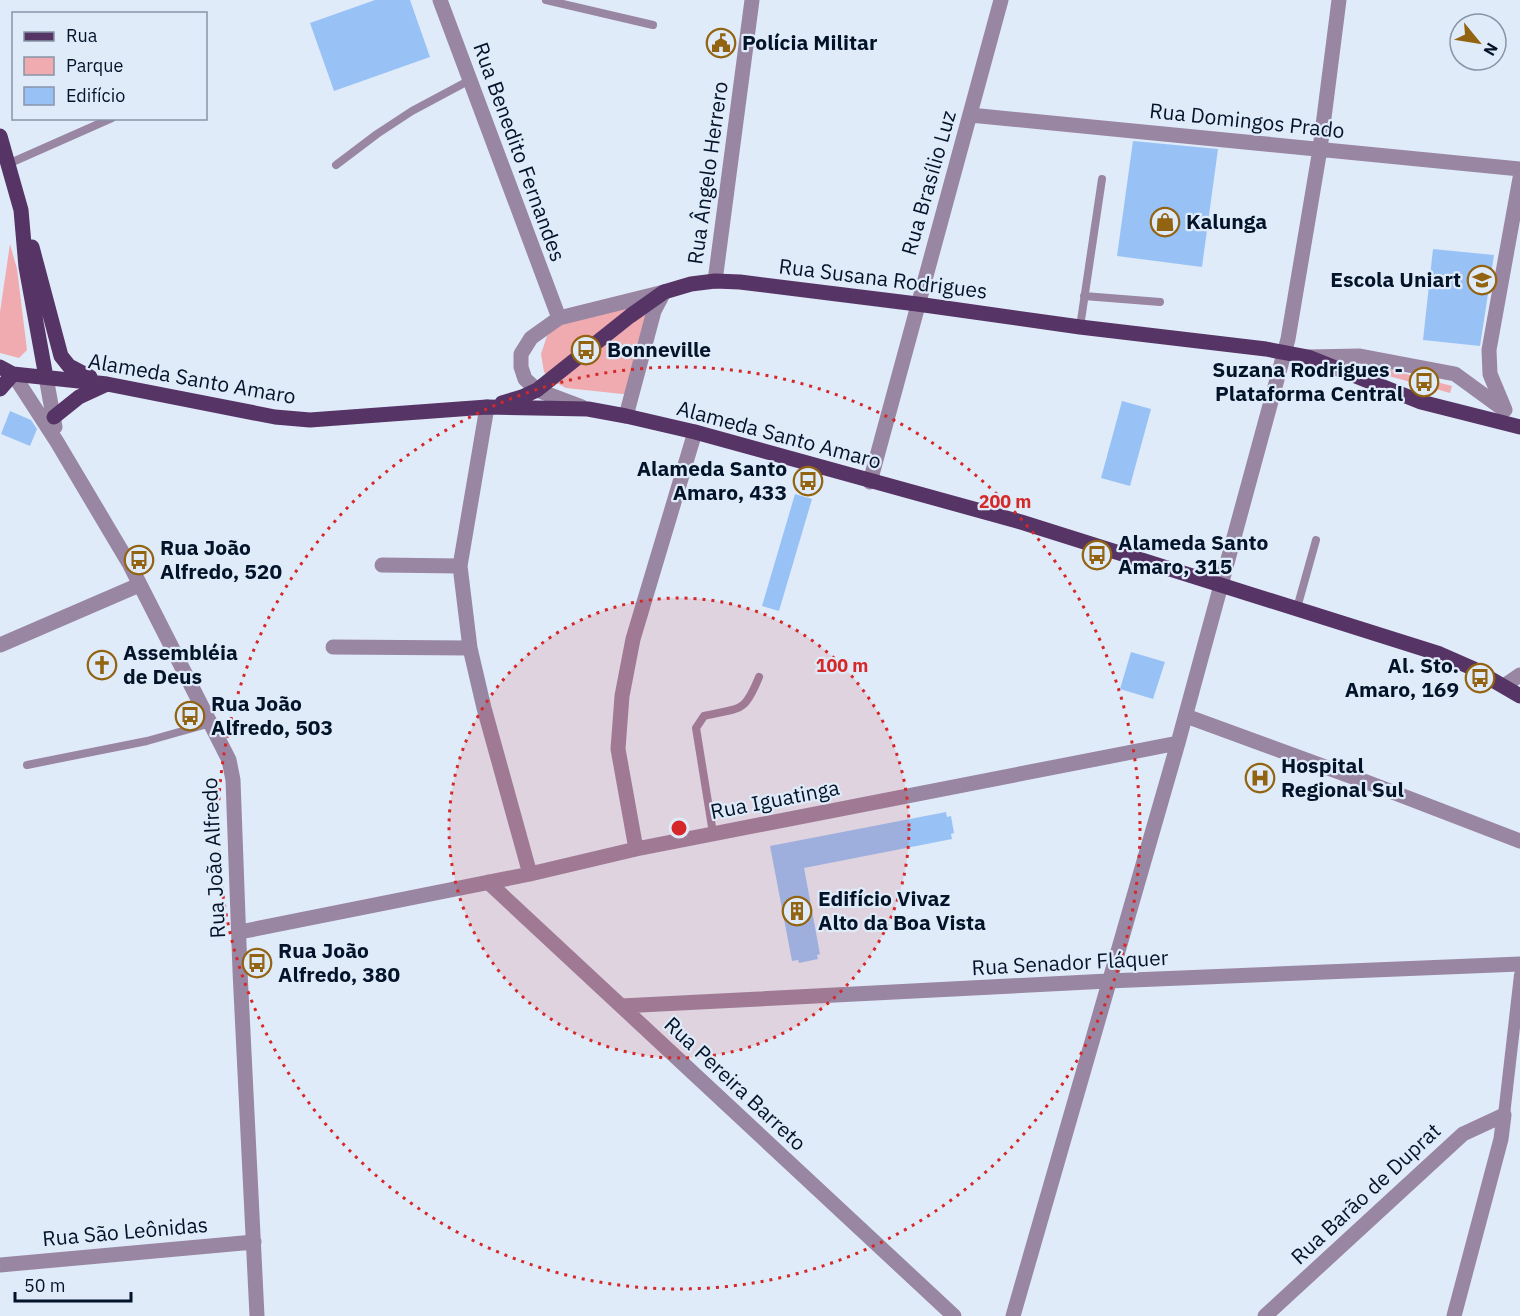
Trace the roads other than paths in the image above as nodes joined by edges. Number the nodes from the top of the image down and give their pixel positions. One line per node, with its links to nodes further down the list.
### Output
1 (440, 0): 7 (street, Rua Benedito Fernandes)
2 (546, 0): 6 (lane)
3 (752, 0): 18 (street, Rua Ângelo Herrero)
4 (1001, 0): 8 (street, Rua Brasílio Luz)
5 (1339, 0): 11 (street)
6 (653, 25)
7 (470, 80): 13 (lane); 23 (street, Rua Benedito Fernandes)
8 (970, 115): 11 (street, Rua Domingos Prado); 22 (street, Rua Brasílio Luz)
9 (107, 120): 12 (lane)
10 (0, 136): 12 (main road)
11 (1320, 149): 14 (street, Rua Domingos Prado); 25 (street)
12 (8, 164): 17 (main road)
13 (336, 165)
14 (1520, 169)
15 (1520, 178): 34 (street)
16 (1102, 180): 20 (lane)
17 (21, 210): 28 (main road); 29 (main road)
18 (715, 281): 19 (main road, Rua Susana Rodrigues); 22 (main road, Rua Susana Rodrigues)
19 (664, 292): 23 (street); 31 (main road, Rua Susana Rodrigues); 35 (street)
20 (1084, 296): 21 (lane); 24 (lane)
21 (1160, 302)
22 (917, 304): 24 (main road, Rua Susana Rodrigues); 40 (street, Rua Brasílio Luz)
23 (559, 318): 31 (street)
24 (1080, 327): 25 (main road, Rua Susana Rodrigues)
25 (1284, 352): 26 (main road, Rua Susana Rodrigues); 44 (street)
26 (1308, 357): 34 (street, Rua Susana Rodrigues); 37 (main road, Rua Susana Rodrigues)
27 (7, 370): 28 (main road, Alameda Santo Amaro); 30 (main road); 39 (street, Rua João Alfredo)
28 (46, 377): 29 (main road, Alameda Santo Amaro); 36 (street, Rua João Alfredo)
29 (107, 384): 32 (main road, Alameda Santo Amaro); 36 (main road)
30 (0, 389)
31 (537, 390): 32 (main road, Rua Susana Rodrigues); 33 (street)
32 (488, 407): 33 (main road, Alameda Santo Amaro); 43 (street)
33 (588, 409): 35 (main road, Alameda Santo Amaro)
34 (1504, 410): 37 (street, Rua Susana Rodrigues)
35 (627, 416): 38 (main road, Alameda Santo Amaro)
36 (54, 417): 39 (street, Rua João Alfredo)
37 (1519, 427)
38 (695, 432): 40 (main road, Alameda Santo Amaro); 60 (street)
39 (57, 442): 45 (street, Rua João Alfredo)
40 (870, 482): 44 (main road, Alameda Santo Amaro)
41 (1316, 540): 46 (lane)
42 (382, 565): 43 (street)
43 (460, 566): 49 (street)
44 (1223, 584): 46 (main road, Alameda Santo Amaro); 54 (street)
45 (139, 585): 47 (street); 55 (street, Rua João Alfredo)
46 (1297, 608): 52 (main road, Alameda Santo Amaro)
47 (0, 645)
48 (333, 647): 49 (street)
49 (470, 648): 61 (street)
50 (1520, 675): 52 (street)
51 (759, 677): 58 (lane)
52 (1504, 686): 53 (main road, Alameda Santo Amaro)
53 (1520, 696)
54 (1186, 716): 56 (street); 59 (street)
55 (211, 723): 57 (lane); 63 (street, Rua João Alfredo)
56 (1178, 743): 58 (street, Rua Iguatinga); 66 (street)
57 (27, 765)
58 (713, 833): 60 (street, Rua Iguatinga)
59 (1520, 842)
60 (636, 849): 61 (street, Rua Iguatinga)
61 (530, 874): 62 (street, Rua Iguatinga)
62 (488, 882): 63 (street, Rua Iguatinga); 67 (street, Rua Pereira Barreto)
63 (240, 932): 69 (street, Rua João Alfredo)
64 (1520, 964): 66 (street, Rua Senador Fláquer)
65 (1520, 975): 68 (street)
66 (1108, 981): 67 (street, Rua Senador Fláquer); 73 (street)
67 (621, 1006): 71 (street, Rua Pereira Barreto)
68 (1504, 1115): 74 (street, Rua Barão de Duprat); 75 (street)
69 (254, 1242): 70 (street, Rua São Leônidas); 72 (street, Rua João Alfredo)
70 (0, 1265)
71 (952, 1315)
72 (257, 1316)
73 (1013, 1316)
74 (1265, 1316)
75 (1454, 1316)

